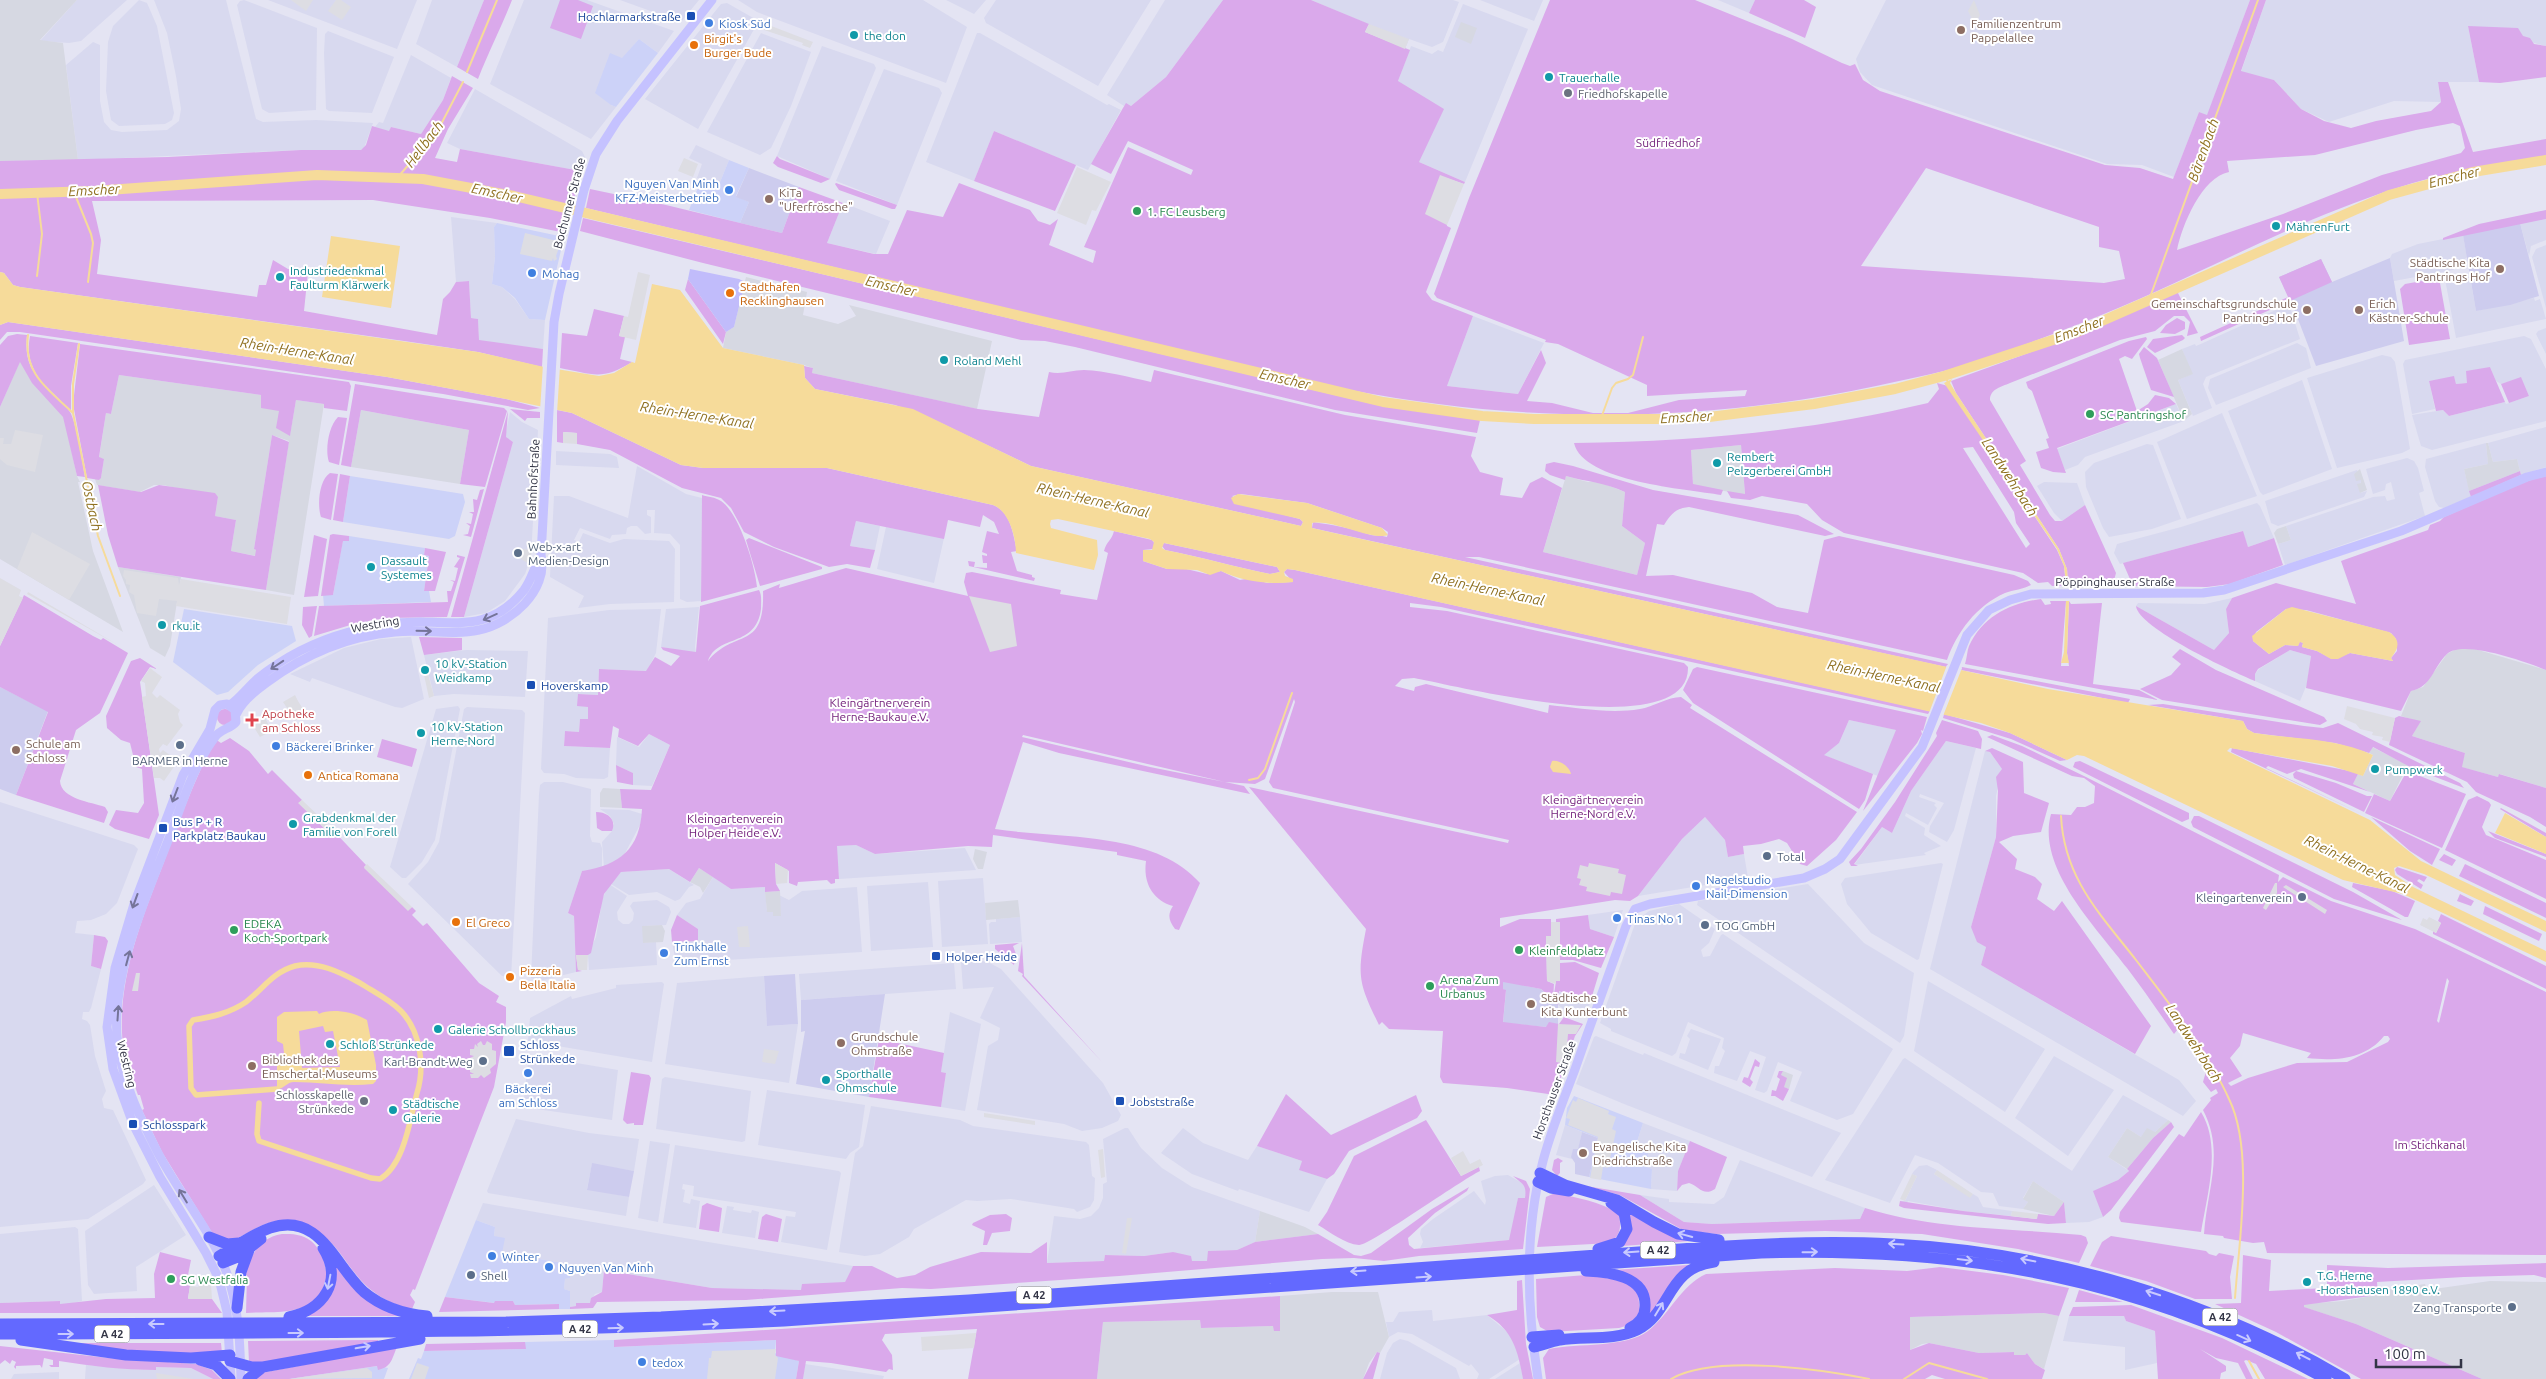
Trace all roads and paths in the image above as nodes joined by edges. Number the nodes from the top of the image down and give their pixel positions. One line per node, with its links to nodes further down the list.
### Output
1 (712, 0): 2 (main road, Bochumer Straße)
2 (552, 360): 4 (main road, Bahnhofstraße)
3 (2546, 472): 9 (main road, Pöppinghauser Straße)
4 (526, 594): 5 (main road, Westring, one-way to 5); 6 (main road, Westring, one-way to 4)
5 (230, 705): 6 (main road); 7 (main road)
6 (236, 713): 8 (main road)
7 (213, 720): 8 (main road); 14 (main road, Westring, one-way to 14)
8 (225, 728): 11 (main road, Westring, one-way to 8)
9 (1815, 874): 10 (main road, Horsthauser Straße)
10 (1539, 1178): 13 (highway, one-way to 10); 15 (highway); 26 (main road, Horsthauser Straße)
11 (209, 1237): 12 (highway); 14 (main road, Westring)
12 (247, 1244): 14 (highway); 18 (highway); 20 (highway, one-way to 20); 23 (highway)
13 (1764, 1248): 15 (highway, A 42); 17 (highway, A 42); 26 (highway, one-way to 13)
14 (216, 1261): 18 (main road, Westring); 28 (main road, Westring)
15 (1541, 1264): 16 (highway, A 42); 26 (highway)
16 (1522, 1265): 21 (highway, A 42, one-way to 21); 21 (highway, A 42, one-way to 16)
17 (2079, 1277): 34 (highway, A 42, one-way to 34); 35 (highway, A 42, one-way to 17)
18 (237, 1308): 28 (main road, Westring)
19 (0, 1324): 22 (highway, A 42, one-way to 19)
20 (251, 1326): 22 (highway, A 42); 23 (highway, A 42)
21 (432, 1327): 23 (highway, A 42); 23 (highway)
22 (223, 1328): 24 (highway, A 42, one-way to 22)
23 (404, 1328): 29 (highway, one-way to 23)
24 (0, 1334)
25 (0, 1339): 27 (highway)
26 (1533, 1342): 33 (main road, Horsthauser Straße)
27 (191, 1358): 28 (highway); 30 (highway)
28 (235, 1358): 29 (highway); 30 (main road, Westring); 31 (main road, Westring)
29 (264, 1367): 32 (highway)
30 (230, 1379)
31 (241, 1379)
32 (248, 1379)
33 (1538, 1379)
34 (2326, 1379)
35 (2345, 1379)

